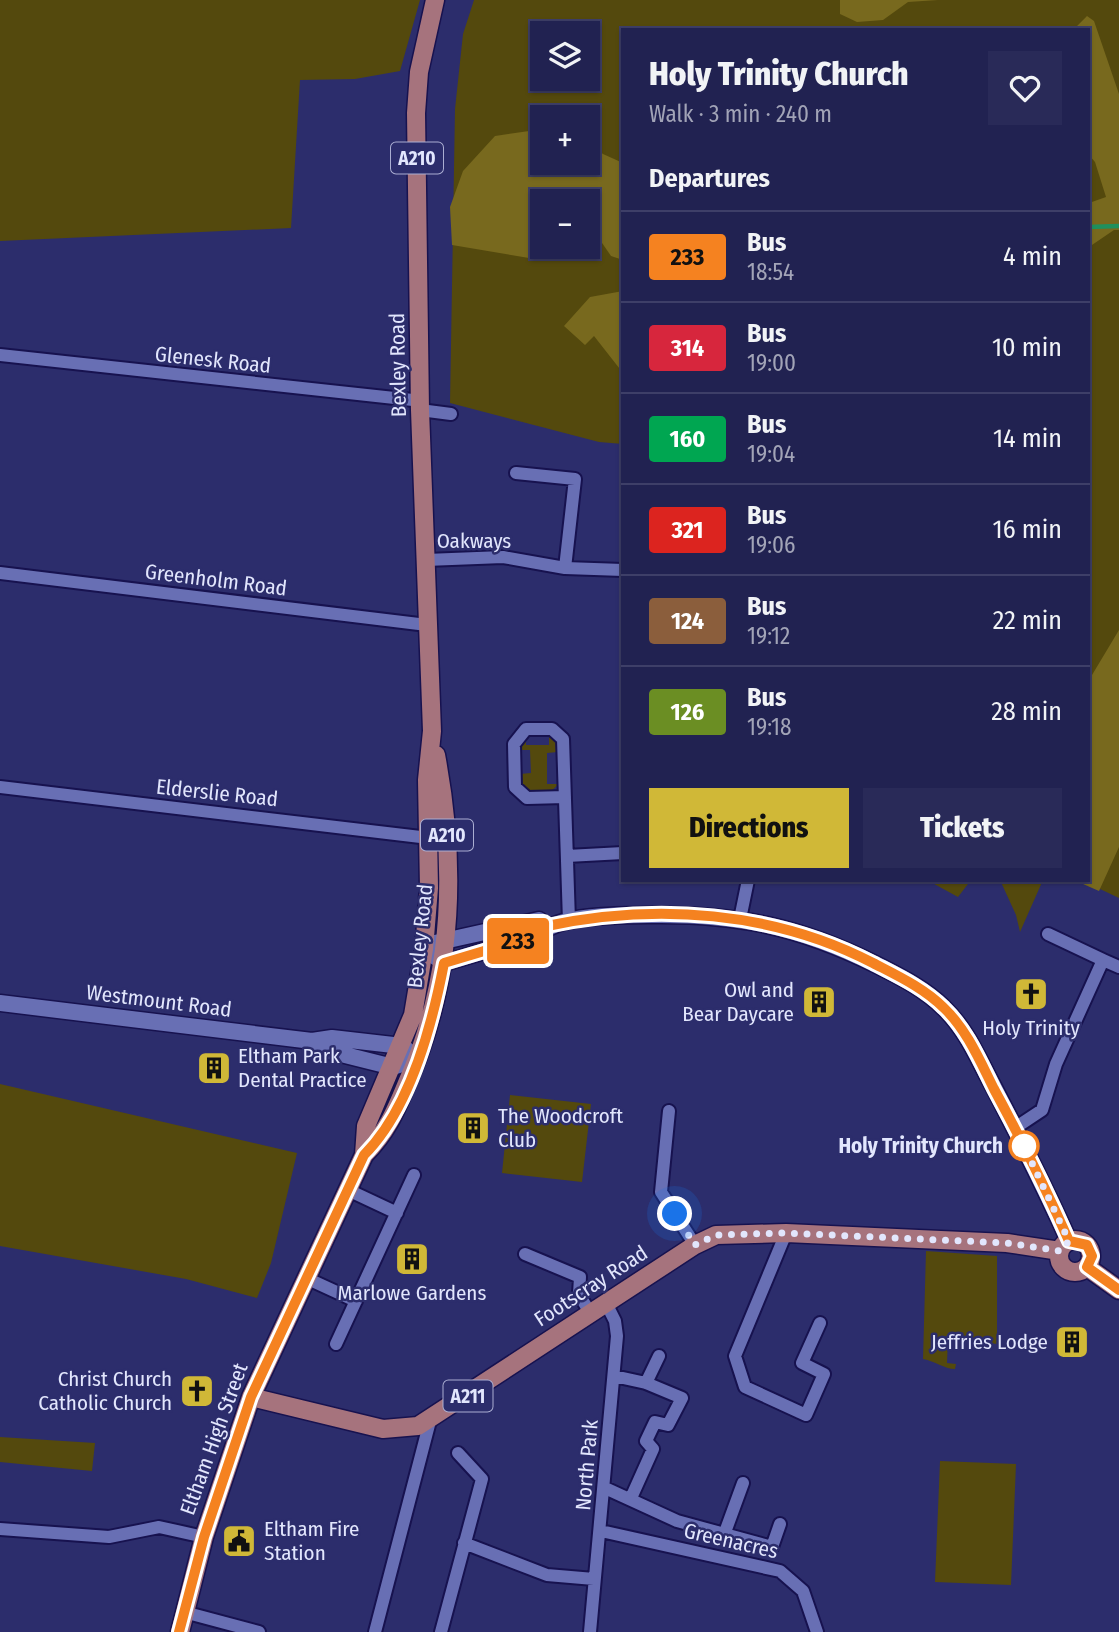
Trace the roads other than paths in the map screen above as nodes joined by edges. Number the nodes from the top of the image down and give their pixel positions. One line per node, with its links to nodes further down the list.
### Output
1 (435, 0): 3 (main road, Bexley Road / A210)
2 (0, 355): 3 (street, Glenesk Road)
3 (421, 405): 4 (street, Glenesk Road); 6 (main road, Bexley Road / A210)
4 (451, 414)
5 (516, 473): 7 (street)
6 (426, 560): 7 (street, Oakways); 10 (main road, Bexley Road / A210)
7 (565, 568): 8 (street, Oakways)
8 (621, 570)
9 (0, 573): 10 (street, Greenholm Road)
10 (427, 625): 11 (main road, Bexley Road / A210)
11 (432, 731): 14 (main road, Bexley Road / A210); 22 (main road, Bexley Road / A210)
12 (0, 788): 14 (street, Elderslie Road)
13 (565, 797): 13 (street); 16 (street)
14 (429, 838): 23 (main road, Bexley Road / A210)
15 (621, 853): 16 (street)
16 (567, 856): 19 (street)
17 (748, 882): 18 (street)
18 (740, 919): 19 (street); 33 (street)
19 (569, 922): 20 (street)
20 (547, 926): 22 (street); 25 (street)
21 (1048, 934): 24 (street)
22 (447, 940): 23 (street); 25 (main road, Bexley Road / A210)
23 (424, 949): 25 (street); 29 (main road, Eltham High Street / A210)
24 (1103, 960): 26 (street); 33 (street)
25 (444, 963): 30 (main road, Bexley Road / A210)
26 (1119, 967)
27 (0, 1003): 28 (street, Westmount Road)
28 (312, 1041): 29 (street, Westmount Road); 31 (street, Westmount Road)
29 (402, 1046): 30 (street); 31 (main road, Eltham High Street / A210)
30 (418, 1059): 31 (street); 34 (main road, Eltham High Street / A210)
31 (393, 1067): 34 (main road, Eltham High Street / A210)
32 (669, 1111): 39 (street)
33 (1016, 1128): 40 (street)
34 (364, 1155): 36 (main road, Eltham High Street / A210)
35 (414, 1175): 37 (street)
36 (348, 1190): 37 (street); 43 (main road, Eltham High Street / A210)
37 (397, 1213): 45 (street)
38 (786, 1233): 39 (main road, Footscray Road / A211); 40 (main road, Footscray Road / A211); 48 (street)
39 (695, 1245): 46 (main road, Footscray Road / A211)
40 (1065, 1246): 42 (main road); 42 (main road)
41 (525, 1254): 47 (street)
42 (1087, 1267): 44 (main road)
43 (306, 1278): 45 (street); 53 (main road, Eltham High Street / A210)
44 (1119, 1290)
45 (356, 1301): 49 (street)
46 (606, 1303): 47 (main road, Footscray Road / A211); 51 (street, North Park)
47 (590, 1313): 54 (main road, Footscray Road / A211)
48 (820, 1323)
49 (336, 1344)
50 (659, 1356): 52 (street)
51 (614, 1376): 52 (street); 57 (street, North Park)
52 (646, 1383): 58 (street)
53 (251, 1397): 54 (main road, Footscray Road / A211); 63 (main road, Eltham High Street / A210)
54 (430, 1421): 69 (street)
55 (458, 1453): 64 (street)
56 (743, 1483): 62 (street)
57 (605, 1488): 58 (street); 61 (street, North Park)
58 (631, 1498): 62 (street)
59 (780, 1524): 62 (street)
60 (0, 1529): 63 (street)
61 (601, 1531): 65 (street, North Park); 72 (street, Greenacres)
62 (724, 1535)
63 (204, 1537): 66 (main road, Eltham High Street / A210)
64 (464, 1543): 65 (street); 70 (street)
65 (594, 1580): 71 (street, North Park)
66 (184, 1612): 67 (main road, Eltham High Street / A210); 68 (street)
67 (180, 1632)
68 (259, 1632)
69 (375, 1632)
70 (441, 1632)
71 (590, 1632)
72 (817, 1632)

